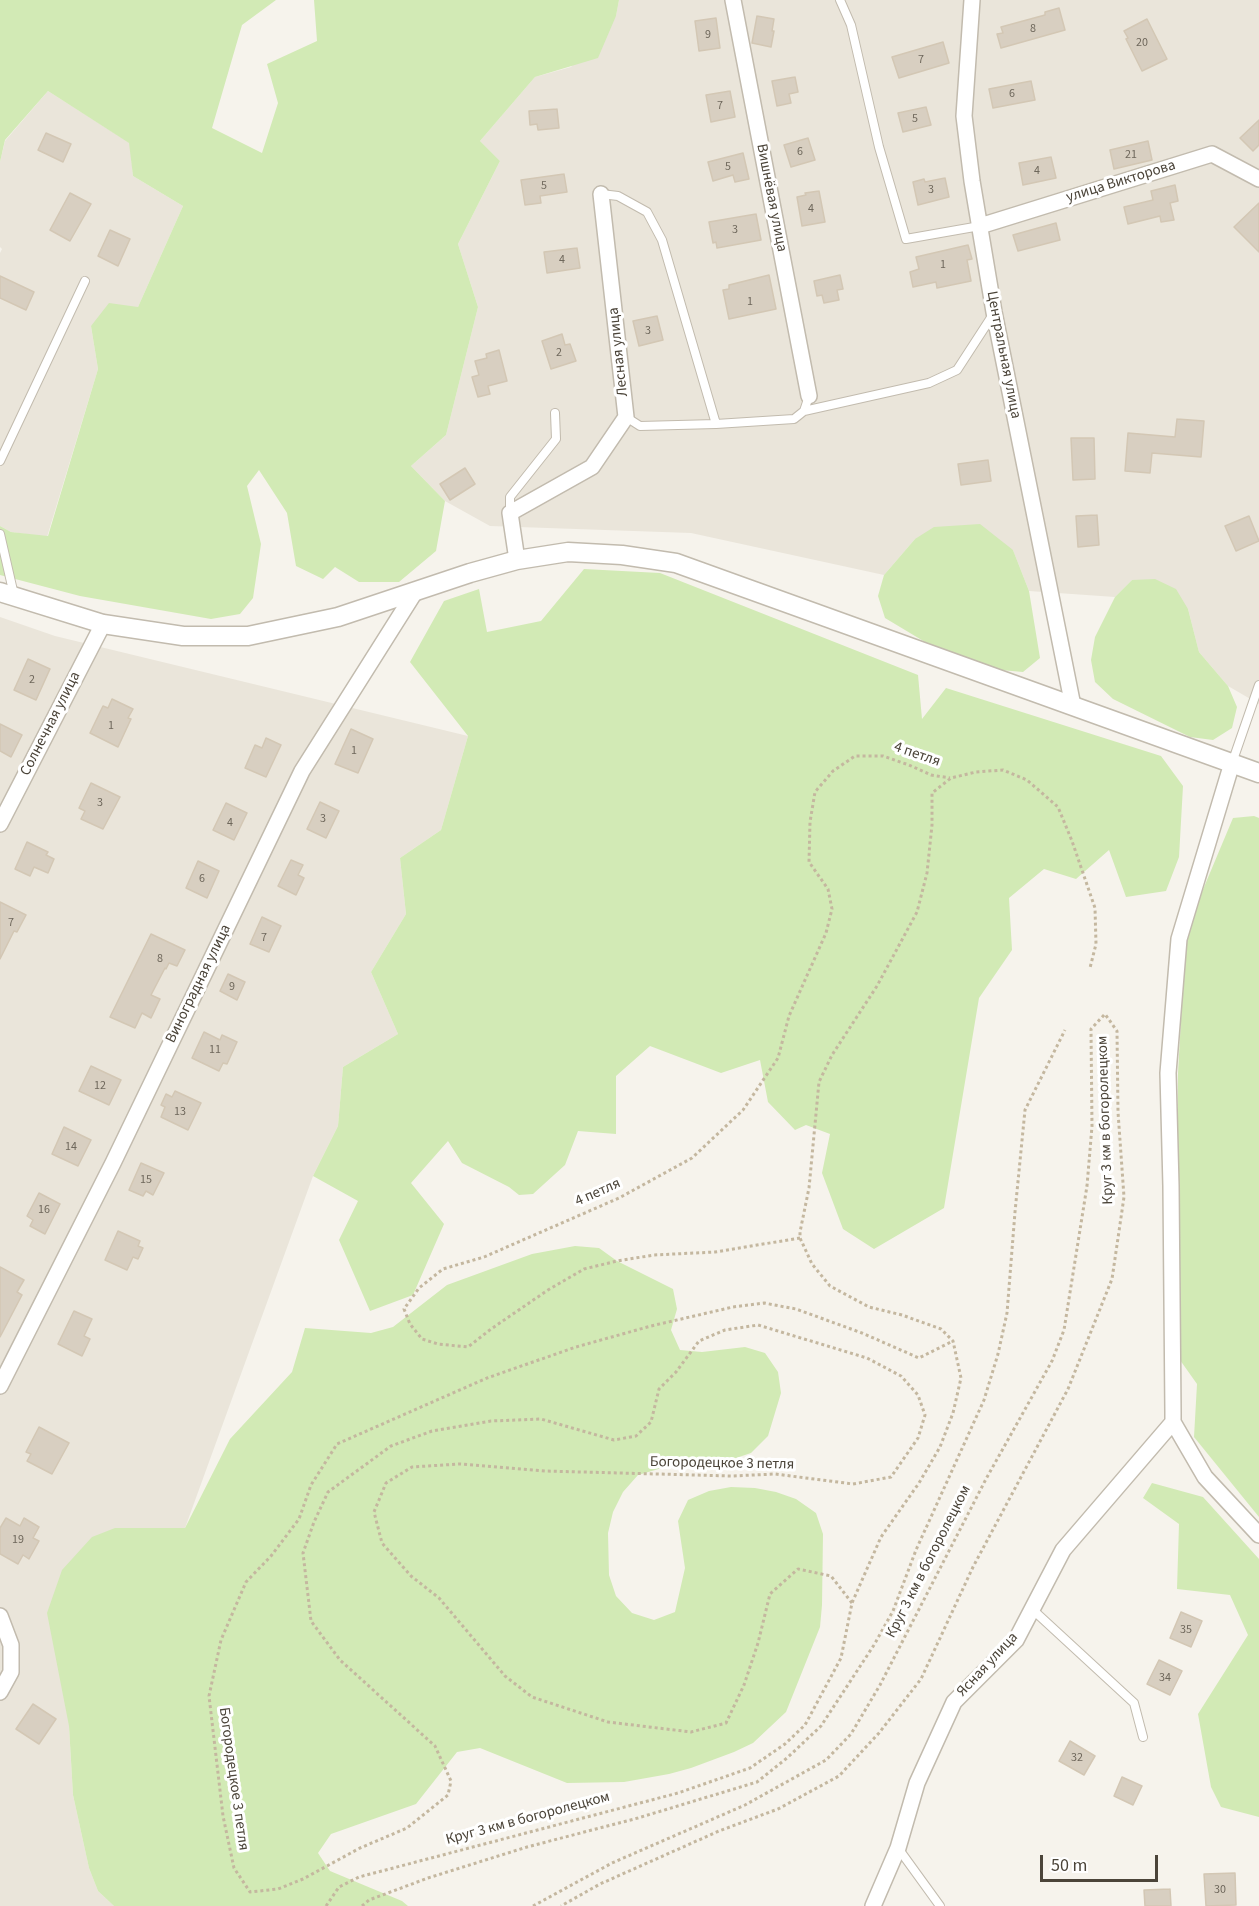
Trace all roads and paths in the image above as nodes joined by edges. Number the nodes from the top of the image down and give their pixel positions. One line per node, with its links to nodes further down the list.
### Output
1 (733, 0): 9 (street, Вишнёвая улица)
2 (840, 0): 6 (lane)
3 (972, 0): 6 (street, Центральная улица)
4 (1259, 179): 6 (street, улица Викторова)
5 (601, 194): 12 (street, Лесная улица); 13 (lane)
6 (980, 226): 8 (street, Центральная улица)
7 (85, 281): 14 (lane)
8 (994, 312): 10 (lane); 22 (street, Центральная улица)
9 (809, 396): 10 (lane)
10 (804, 411): 13 (lane)
11 (555, 413): 15 (lane)
12 (626, 417): 13 (lane); 15 (street, Лесная улица)
13 (716, 424)
14 (0, 461)
15 (510, 513): 17 (street)
16 (0, 534): 19 (lane)
17 (517, 560): 18 (street); 22 (street)
18 (415, 592): 20 (street); 31 (street, Виноградная улица)
19 (7, 594): 20 (street)
20 (103, 624): 26 (street, Солнечная улица)
21 (1259, 685): 23 (lane)
22 (1073, 706): 23 (street)
23 (1232, 763): 24 (street); 32 (street)
24 (1259, 773)
25 (951, 778): 27 (path); 29 (path); 29 (path, 4 петля)
26 (0, 824)
27 (1090, 968)
28 (1065, 1030): 41 (path, Круг 3 км в богоролецком)
29 (801, 1238): 30 (path)
30 (953, 1341): 34 (path, Круг 3 км в богоролецком); 34 (path, Богородецкое 3 петля)
31 (0, 1386)
32 (1173, 1422): 33 (street); 35 (street, Ясная улица)
33 (1259, 1535)
34 (852, 1603): 40 (path, Круг 3 км в богоролецком)
35 (1032, 1609): 38 (lane); 39 (street, Ясная улица)
36 (0, 1616): 37 (street)
37 (0, 1692)
38 (1143, 1737)
39 (898, 1848): 44 (street, Ясная улица); 45 (lane)
40 (326, 1906)
41 (362, 1906)
42 (532, 1906): 43 (path, Круг 3 км в богоролецком)
43 (561, 1906)
44 (873, 1906)
45 (940, 1906)

